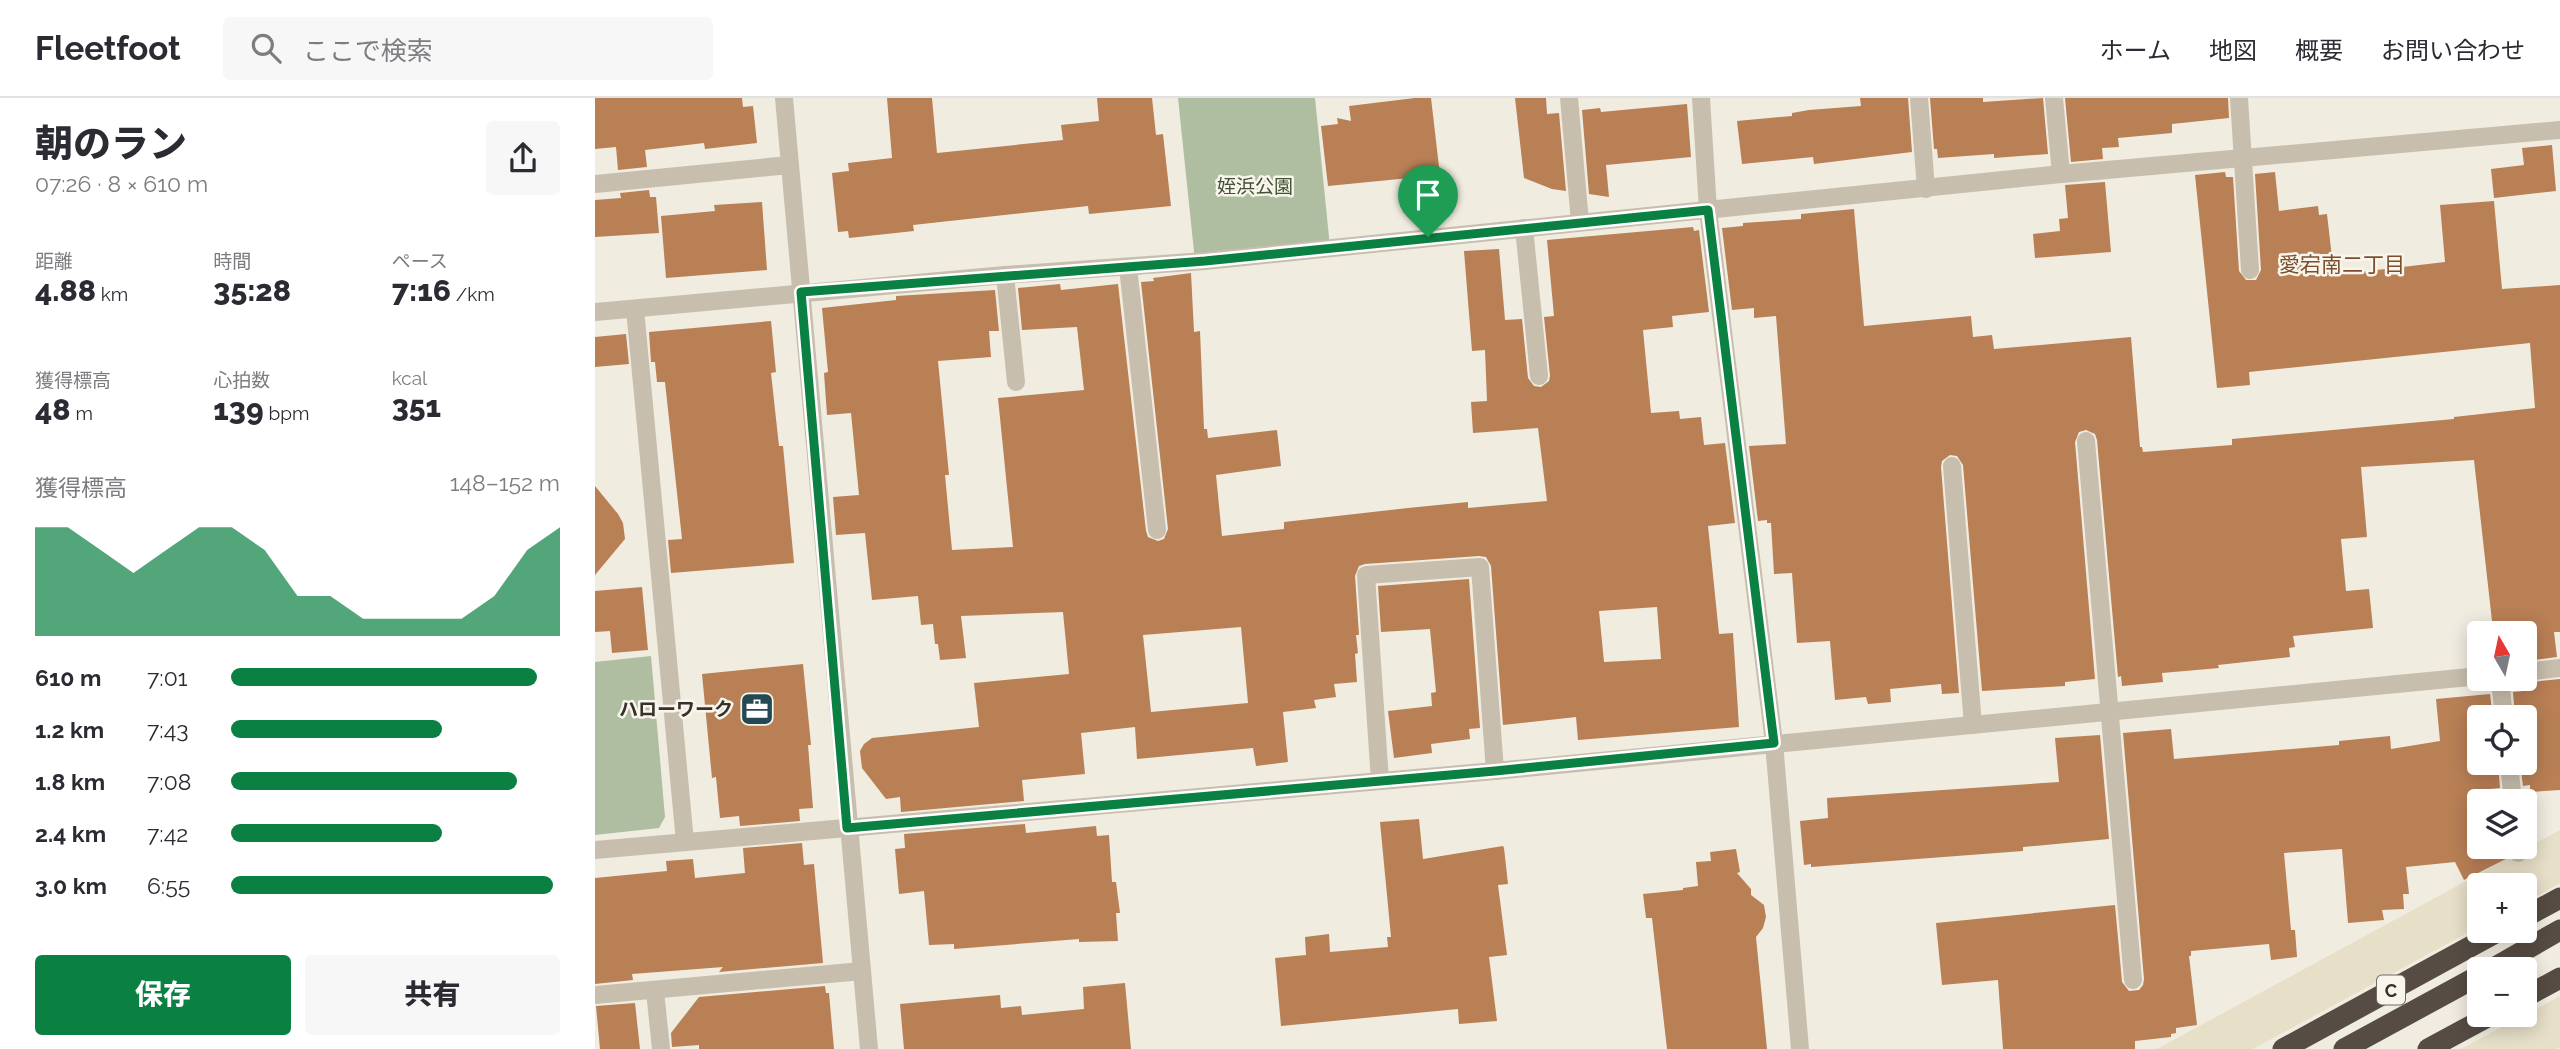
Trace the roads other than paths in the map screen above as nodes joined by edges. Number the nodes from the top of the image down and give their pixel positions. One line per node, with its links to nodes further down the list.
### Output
1 (784, 98): 9 (street)
2 (1569, 98): 14 (street)
3 (1701, 98): 13 (street)
4 (1919, 98): 12 (street)
5 (2054, 98): 10 (street)
6 (2239, 98): 8 (street)
7 (2560, 130): 8 (street)
8 (2243, 158): 10 (street); 17 (street)
9 (789, 165): 11 (street); 19 (street)
10 (2061, 174): 12 (street)
11 (595, 184)
12 (1926, 190): 13 (street)
13 (1708, 210): 14 (street); 32 (street)
14 (1580, 222): 15 (street)
15 (1524, 228): 16 (street); 22 (street)
16 (1128, 267): 18 (street); 26 (street)
17 (2250, 270)
18 (1005, 275): 19 (street); 23 (street)
19 (801, 292): 20 (street); 35 (street)
20 (635, 309): 21 (street); 36 (street)
21 (595, 312)
22 (1539, 376)
23 (1016, 382)
24 (2085, 441): 30 (street)
25 (1952, 466): 31 (street)
26 (1157, 530)
27 (2560, 668): 28 (street)
28 (2537, 671)
29 (2467, 677): 30 (street)
30 (2109, 713): 31 (street); 45 (street)
31 (1973, 725): 32 (street)
32 (1774, 743): 33 (street); 53 (street)
33 (1495, 771): 34 (street); 34 (street)
34 (1380, 781): 35 (street)
35 (847, 828): 36 (street); 43 (street)
36 (685, 842): 37 (street)
37 (595, 850)
38 (2560, 898): 39 (highway)
39 (2537, 910)
40 (2560, 930): 42 (highway)
41 (2477, 943): 54 (highway, C)
42 (2513, 957)
43 (862, 971): 48 (street); 52 (street)
44 (2560, 978): 47 (highway)
45 (2133, 980)
46 (2467, 982): 55 (highway)
47 (2537, 990)
48 (655, 991): 49 (street); 51 (street)
49 (595, 995)
50 (2469, 1027): 56 (highway)
51 (661, 1049)
52 (869, 1049)
53 (1800, 1049)
54 (2283, 1049)
55 (2344, 1049)
56 (2428, 1049)

